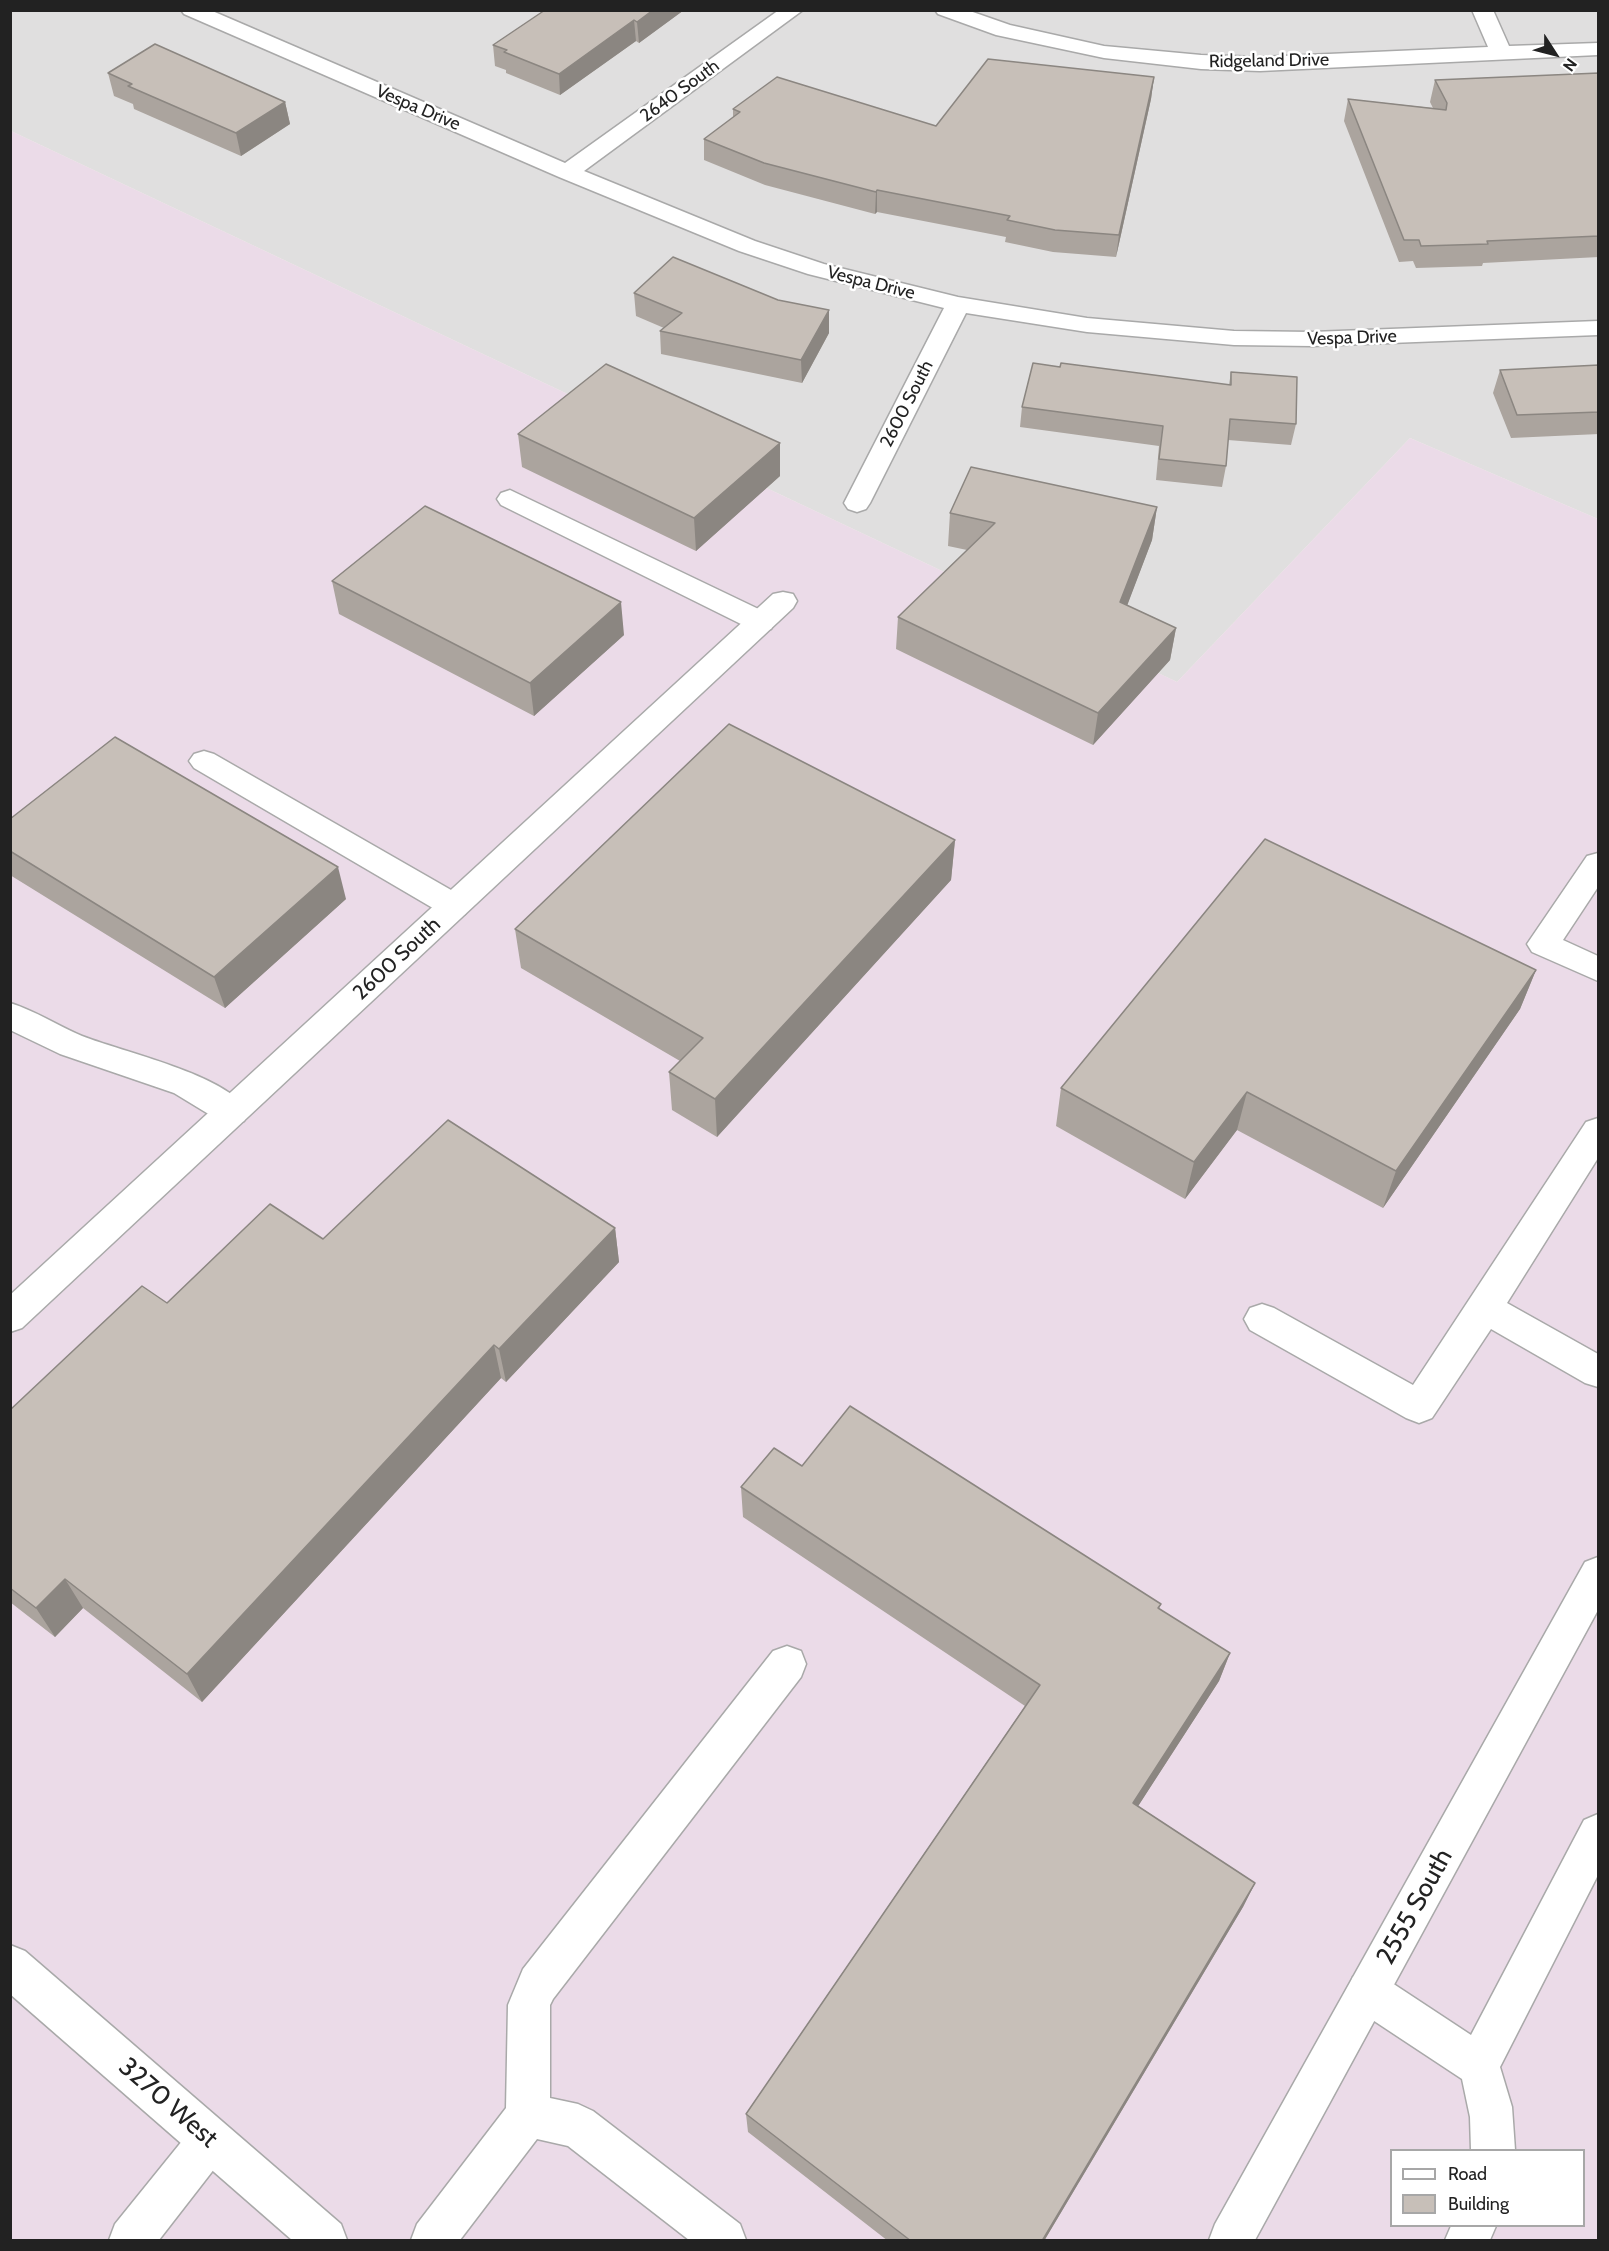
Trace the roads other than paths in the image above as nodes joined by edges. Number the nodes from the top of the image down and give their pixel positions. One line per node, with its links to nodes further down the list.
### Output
1 (191, 10): 7 (street, Vespa Drive)
2 (793, 10): 7 (street, 2640 South)
3 (945, 10): 6 (street, Ridgeland Drive)
4 (1482, 10): 6 (street)
5 (1599, 49): 6 (street, Ridgeland Drive)
6 (1501, 52)
7 (567, 172): 8 (street, Vespa Drive)
8 (958, 304): 9 (street, Vespa Drive); 11 (street, 2600 South)
9 (1599, 328)
10 (510, 499): 14 (street, 2600 South)
11 (857, 503)
12 (204, 761): 14 (street)
13 (1599, 864): 15 (street)
14 (454, 906): 17 (street, 2600 South)
15 (1599, 969)
16 (10, 1015): 17 (street)
17 (232, 1112): 20 (street, 2600 South)
18 (1599, 1131): 19 (street)
19 (1485, 1308): 21 (street); 22 (street)
20 (10, 1317)
21 (1262, 1319)
22 (1599, 1372)
23 (1599, 1574): 27 (street, 2555 South)
24 (787, 1664): 29 (street)
25 (1599, 1834): 28 (street)
26 (10, 1966): 30 (street, 3270 West)
27 (1368, 1992): 28 (street); 37 (street, 2555 South)
28 (1478, 2065): 31 (street)
29 (528, 2115): 35 (street); 36 (street)
30 (210, 2139): 33 (street); 34 (street, 3270 West)
31 (1493, 2149)
32 (1474, 2227): 38 (street)
33 (131, 2241)
34 (325, 2241)
35 (433, 2241)
36 (724, 2241)
37 (1231, 2241)
38 (1467, 2241)

